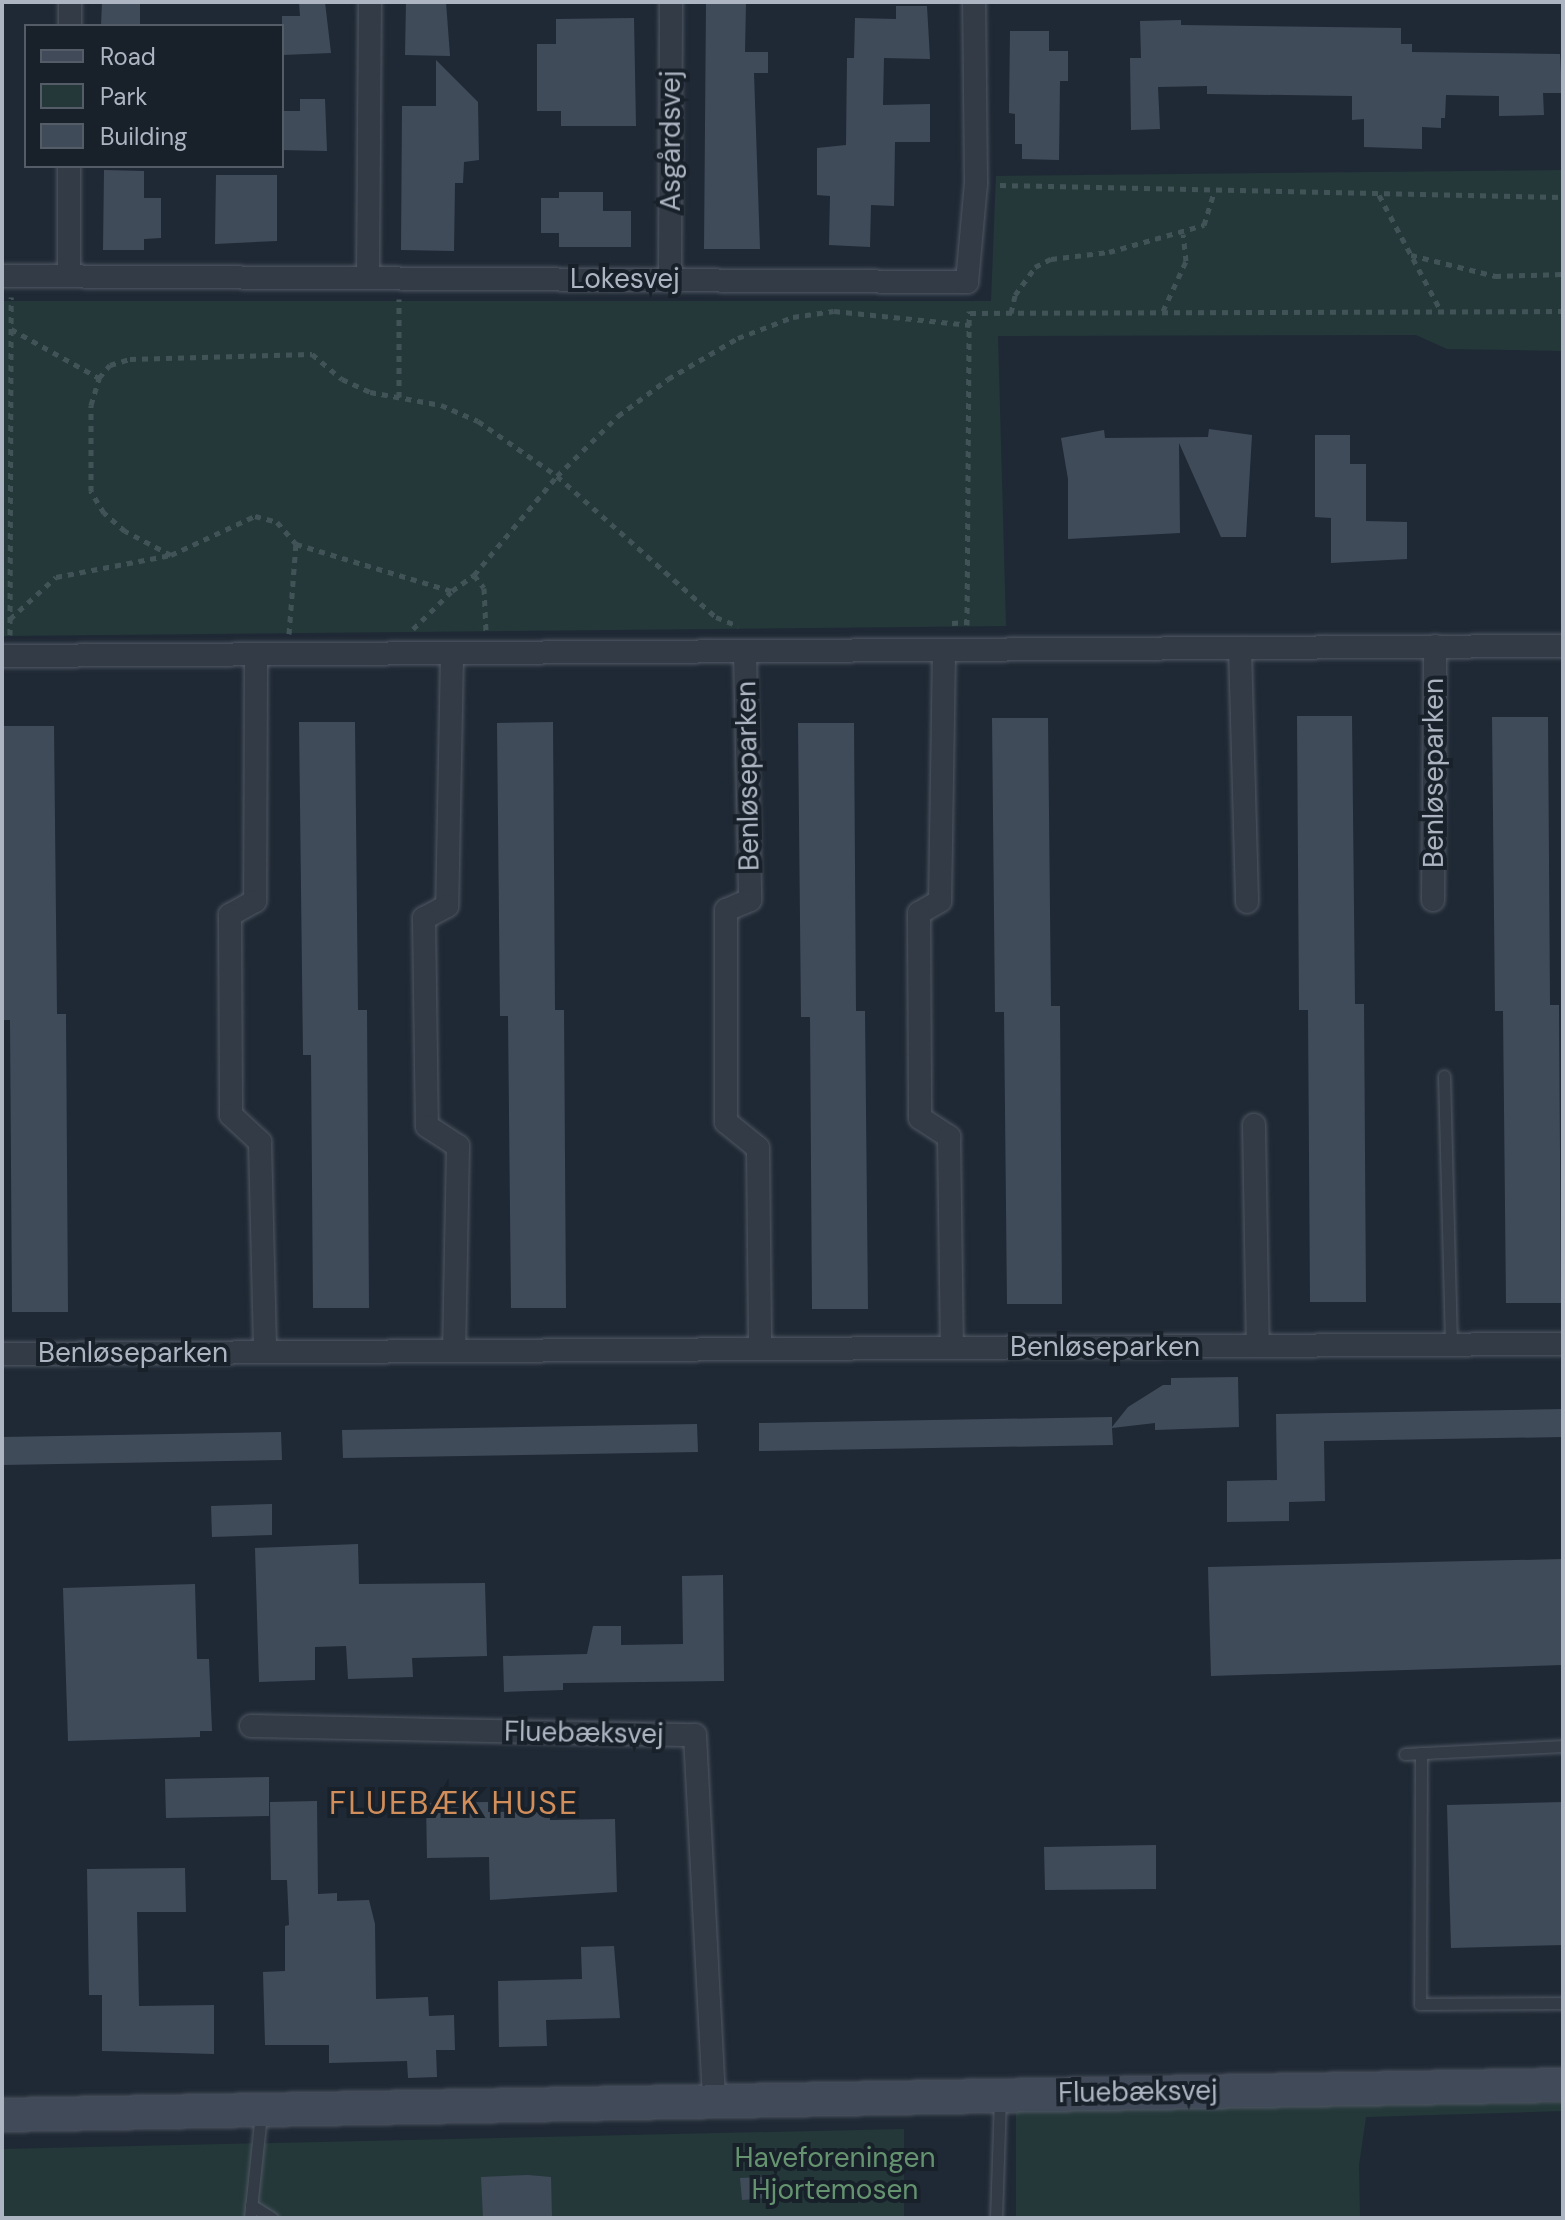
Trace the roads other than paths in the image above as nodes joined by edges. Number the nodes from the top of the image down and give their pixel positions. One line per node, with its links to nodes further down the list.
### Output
1 (70, 2): 5 (street)
2 (370, 2): 9 (street)
3 (671, 2): 10 (street, Asgårdsvej)
4 (974, 2): 10 (street, Lokesvej)
5 (70, 24)
6 (69, 168): 7 (street)
7 (69, 275): 8 (street, Lokesvej); 9 (street, Lokesvej)
8 (7, 276)
9 (368, 278): 10 (street, Lokesvej)
10 (670, 279)
11 (1435, 646): 12 (street, Benløseparken); 13 (street, Benløseparken); 19 (street, Benløseparken)
12 (1563, 646)
13 (1240, 648): 14 (street, Benløseparken); 20 (street)
14 (955, 650): 15 (street, Benløseparken); 26 (street)
15 (745, 652): 17 (street, Benløseparken); 27 (street, Benløseparken)
16 (256, 655): 17 (street, Benløseparken); 18 (street, Benløseparken); 29 (street, Benløseparken)
17 (452, 655): 28 (street)
18 (6, 656)
19 (1433, 900)
20 (1247, 902)
21 (1444, 1076): 24 (lane)
22 (1254, 1125): 25 (street)
23 (1563, 1344): 24 (street, Benløseparken)
24 (1451, 1345): 25 (street, Benløseparken)
25 (1258, 1346): 26 (street, Benløseparken)
26 (952, 1348): 27 (street, Benløseparken)
27 (760, 1349): 28 (street, Benløseparken)
28 (454, 1351): 29 (street, Benløseparken)
29 (265, 1352): 30 (street, Benløseparken)
30 (2, 1354)
31 (251, 1726): 38 (street, Fluebæksvej)
32 (1563, 1746): 33 (lane)
33 (1421, 1753): 34 (lane); 35 (lane)
34 (1405, 1754)
35 (1563, 2003)
36 (1563, 2085): 37 (street, Fluebæksvej)
37 (1000, 2095): 38 (street, Fluebæksvej); 44 (lane)
38 (714, 2100): 39 (street, Fluebæksvej)
39 (262, 2109): 40 (street, Fluebæksvej); 41 (lane)
40 (2, 2115)
41 (251, 2205): 42 (lane); 43 (lane)
42 (250, 2218)
43 (272, 2218)
44 (996, 2218)

